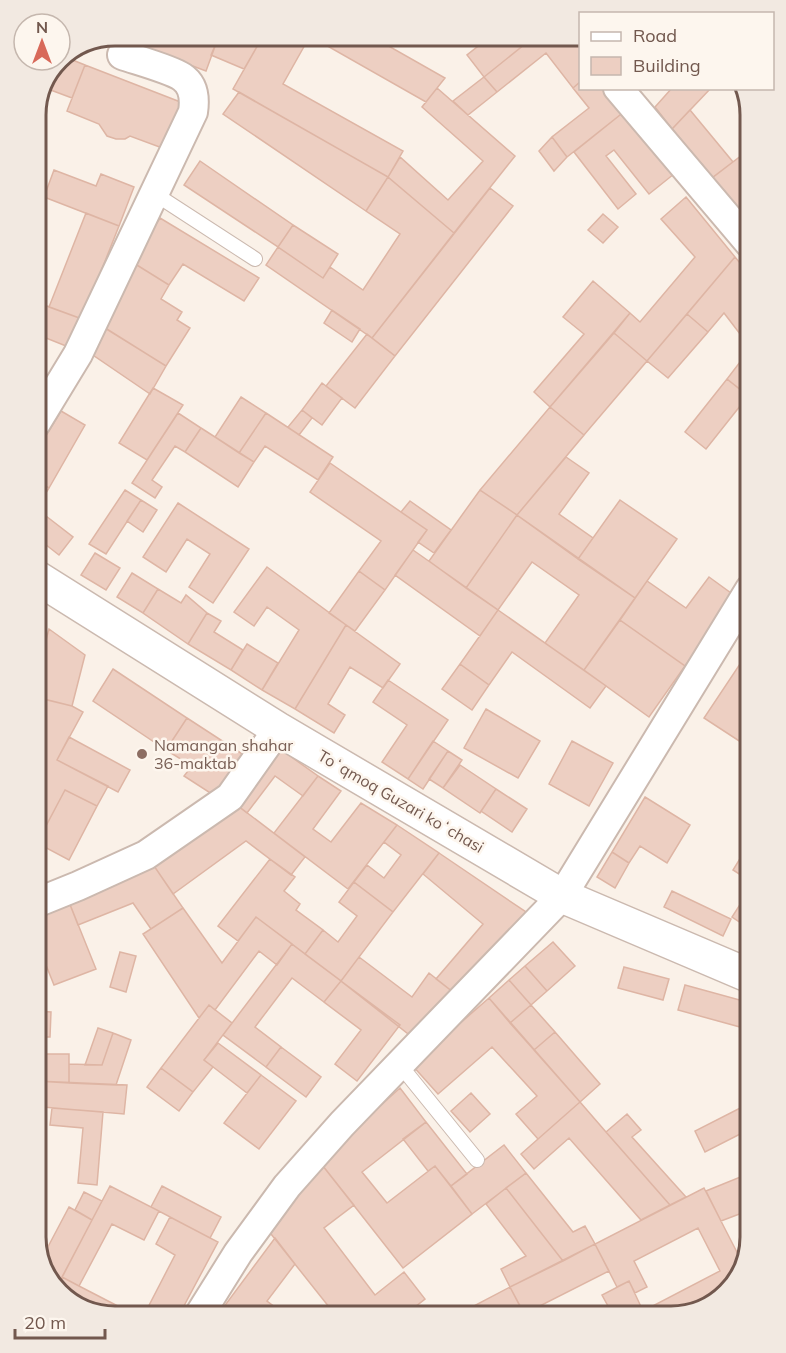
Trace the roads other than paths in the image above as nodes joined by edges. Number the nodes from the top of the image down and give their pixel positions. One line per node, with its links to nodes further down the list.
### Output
1 (122, 55): 3 (street)
2 (623, 91): 4 (street)
3 (154, 194): 5 (lane); 6 (street)
4 (740, 232)
5 (255, 259)
6 (47, 405)
7 (47, 585): 9 (street, Toʻqmoq Guzari koʻchasi)
8 (740, 605): 10 (street)
9 (278, 729): 10 (street, Toʻqmoq Guzari koʻchasi); 11 (street)
10 (562, 896): 12 (street, Toʻqmoq Guzari koʻchasi); 13 (street)
11 (46, 899)
12 (740, 972)
13 (399, 1065): 14 (lane); 15 (street)
14 (477, 1160)
15 (205, 1306)

